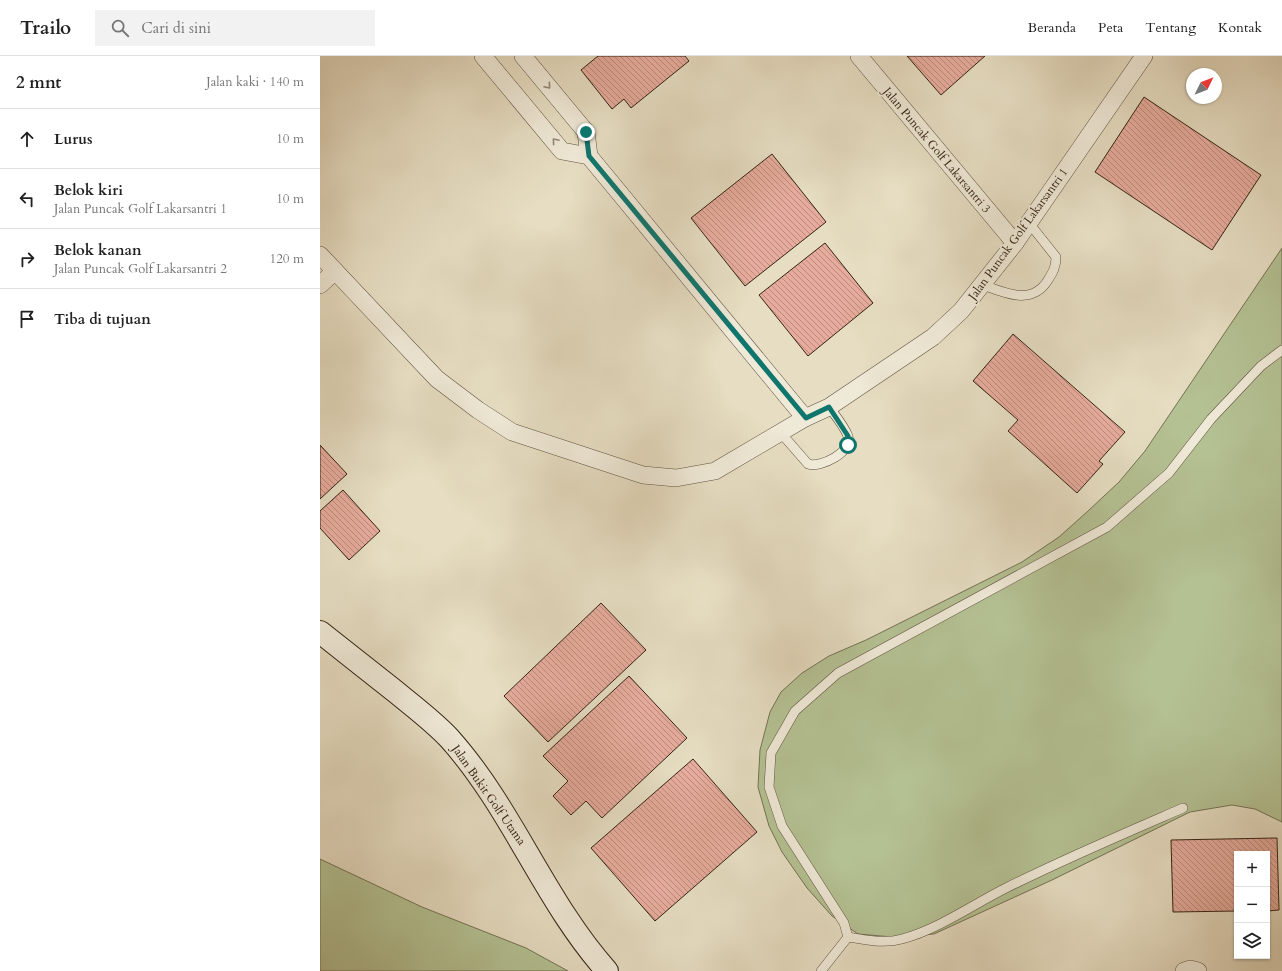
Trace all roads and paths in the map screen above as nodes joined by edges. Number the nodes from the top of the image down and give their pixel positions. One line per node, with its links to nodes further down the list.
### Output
1 (483, 56): 5 (street, one-way to 1)
2 (523, 56): 5 (street, one-way to 5)
3 (859, 56): 7 (street, Jalan Puncak Golf Lakarsantri 3)
4 (1144, 56): 6 (street, Jalan Puncak Golf Lakarsantri 1)
5 (589, 156): 14 (street)
6 (1029, 223): 7 (street, Jalan Puncak Golf Lakarsantri 1); 11 (lane)
7 (1015, 243): 11 (street, Jalan Puncak Golf Lakarsantri 1)
8 (320, 255): 9 (street, Jalan Puncak Golf Lakarsantri 1)
9 (335, 271): 10 (street); 15 (street, Jalan Puncak Golf Lakarsantri 1)
10 (320, 285)
11 (983, 285): 13 (street, Jalan Puncak Golf Lakarsantri 1)
12 (1282, 350): 18 (lane)
13 (829, 407): 14 (street, Jalan Puncak Golf Lakarsantri 1); 15 (lane)
14 (806, 418): 15 (street, Jalan Puncak Golf Lakarsantri 1)
15 (780, 432)
16 (320, 632): 19 (street, Jalan Bukit Golf Utama)
17 (1183, 808): 18 (lane)
18 (848, 937): 20 (lane)
19 (607, 971)
20 (821, 971)
21 (1184, 971): 22 (street)
22 (1198, 971)

